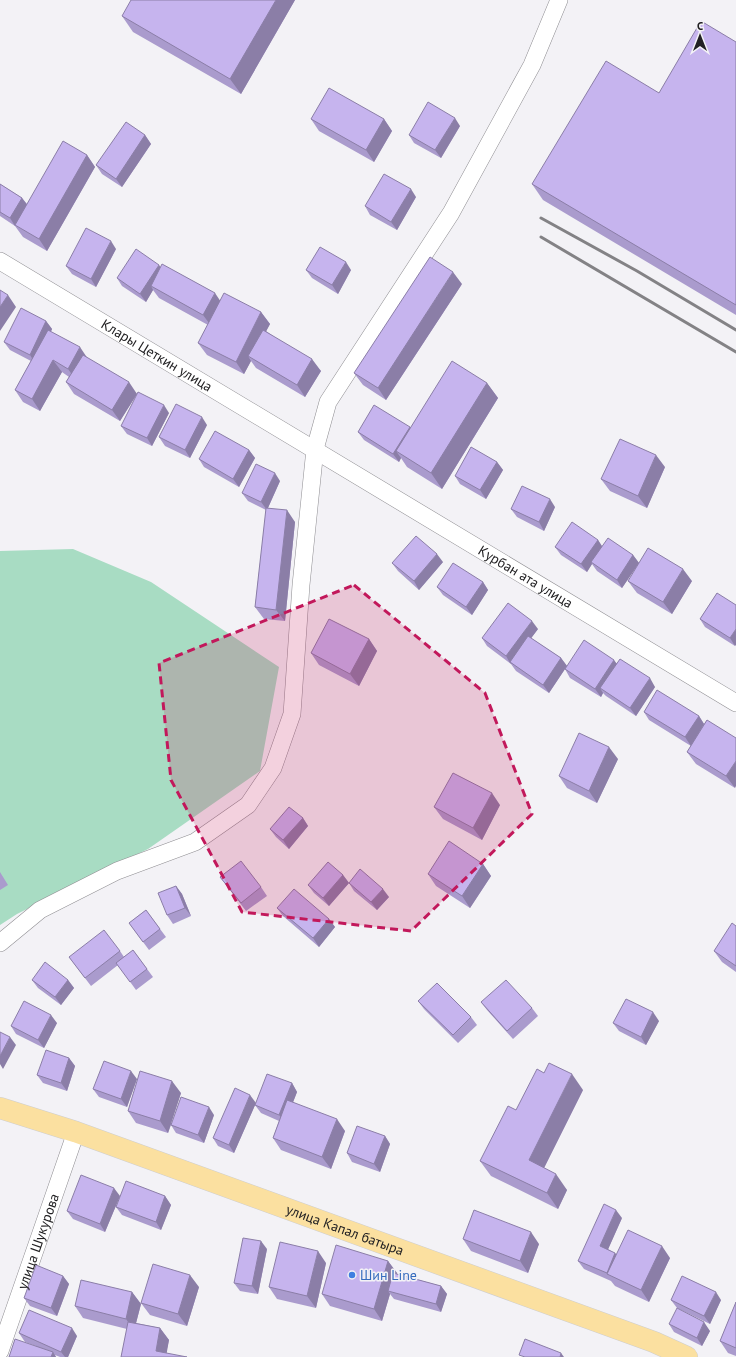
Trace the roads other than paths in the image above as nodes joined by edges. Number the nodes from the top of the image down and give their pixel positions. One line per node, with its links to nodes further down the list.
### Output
1 (559, 0): 3 (street)
2 (0, 261): 3 (street, Клары Цеткин улица)
3 (315, 449): 4 (street, Курбан ата улица); 5 (street)
4 (736, 703)
5 (0, 943)
6 (0, 1108): 7 (main road, улица Капал батыра)
7 (76, 1132): 8 (street, улица Шукурова); 9 (main road, улица Капал батыра)
8 (0, 1351)
9 (687, 1357)

